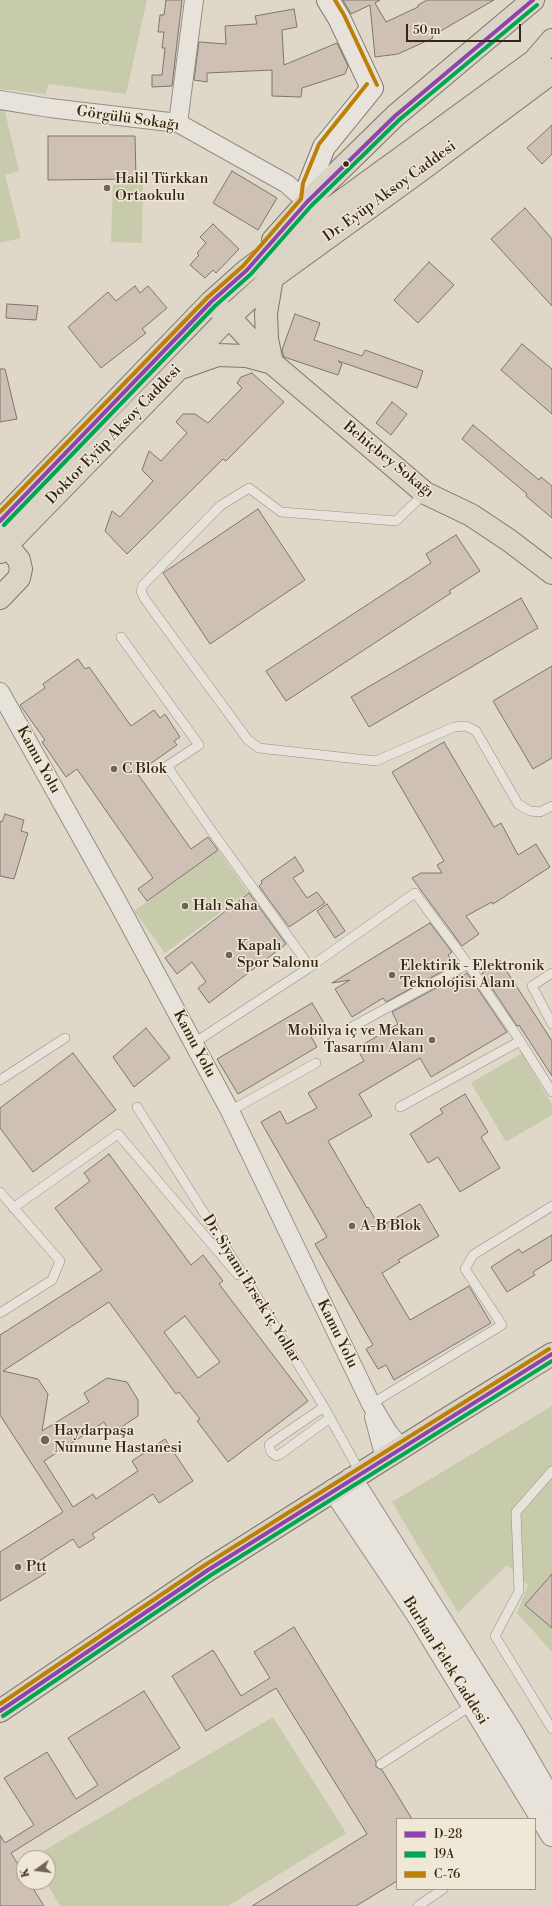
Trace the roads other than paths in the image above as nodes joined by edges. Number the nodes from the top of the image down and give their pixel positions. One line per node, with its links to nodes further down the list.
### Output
1 (194, 0): 7 (street)
2 (328, 0): 8 (street)
3 (533, 0): 8 (main road, Dr. Eyüp Aksoy Caddesi)
4 (552, 40): 5 (main road, Dr. Eyüp Aksoy Caddesi)
5 (544, 69): 9 (main road, Dr. Eyüp Aksoy Caddesi); 10 (main road, Dr. Eyüp Aksoy Caddesi)
6 (0, 100): 7 (street, Görgülü Sokağı)
7 (178, 123): 8 (street, Görgülü Sokağı)
8 (307, 202): 9 (main road, Dr. Eyüp Aksoy Caddesi)
9 (247, 270): 11 (main road, Dr. Eyüp Aksoy Caddesi)
10 (272, 278): 12 (main road, Dr. Eyüp Aksoy Caddesi); 13 (main road)
11 (211, 302): 12 (main road, Behiçbey Sokağı); 16 (main road, Dr. Eyüp Aksoy Caddesi)
12 (229, 317): 13 (main road, Behiçbey Sokağı); 14 (main road, Doktor Eyüp Aksoy Caddesi)
13 (272, 363): 14 (main road); 15 (main road, Behiçbey Sokağı)
14 (179, 369): 17 (main road, Doktor Eyüp Aksoy Caddesi)
15 (425, 493): 18 (main road, Behiçbey Sokağı); 22 (lane)
16 (0, 520)
17 (2, 545): 19 (main road)
18 (552, 573)
19 (0, 598)
20 (121, 637): 24 (lane)
21 (0, 692): 30 (street, Kamu Yolu)
22 (552, 806)
23 (468, 964): 24 (lane); 27 (lane); 29 (lane)
24 (310, 967): 30 (lane)
25 (552, 973): 26 (lane)
26 (552, 1024)
27 (350, 1028)
28 (65, 1038): 32 (lane)
29 (520, 1041): 33 (lane); 34 (lane)
30 (194, 1043): 36 (street, Kamu Yolu)
31 (316, 1063): 36 (lane)
32 (0, 1080)
33 (552, 1092)
34 (400, 1107)
35 (137, 1108): 40 (lane, Dr. Siyami Ersek iç Yollar)
36 (230, 1111): 43 (street, Kamu Yolu)
37 (0, 1192): 39 (lane)
38 (552, 1206): 43 (lane)
39 (13, 1208): 40 (lane); 41 (lane)
40 (261, 1303): 44 (lane, Dr. Siyami Ersek iç Yollar)
41 (0, 1313)
42 (552, 1354): 46 (main road)
43 (371, 1404): 46 (street, Kamu Yolu)
44 (324, 1407): 45 (lane, Dr. Siyami Ersek iç Yollar); 45 (lane)
45 (330, 1418): 48 (lane, Dr. Siyami Ersek iç Yollar)
46 (393, 1453): 48 (main road)
47 (552, 1471): 51 (lane)
48 (349, 1481): 49 (street, Burhan Felek Caddesi); 50 (main road); 53 (street, Burhan Felek Caddesi)
49 (472, 1705): 52 (lane); 54 (street, Burhan Felek Caddesi)
50 (0, 1711)
51 (552, 1728)
52 (381, 1764)
53 (552, 1802)
54 (544, 1828)
55 (442, 1890): 56 (lane)
56 (418, 1906)

